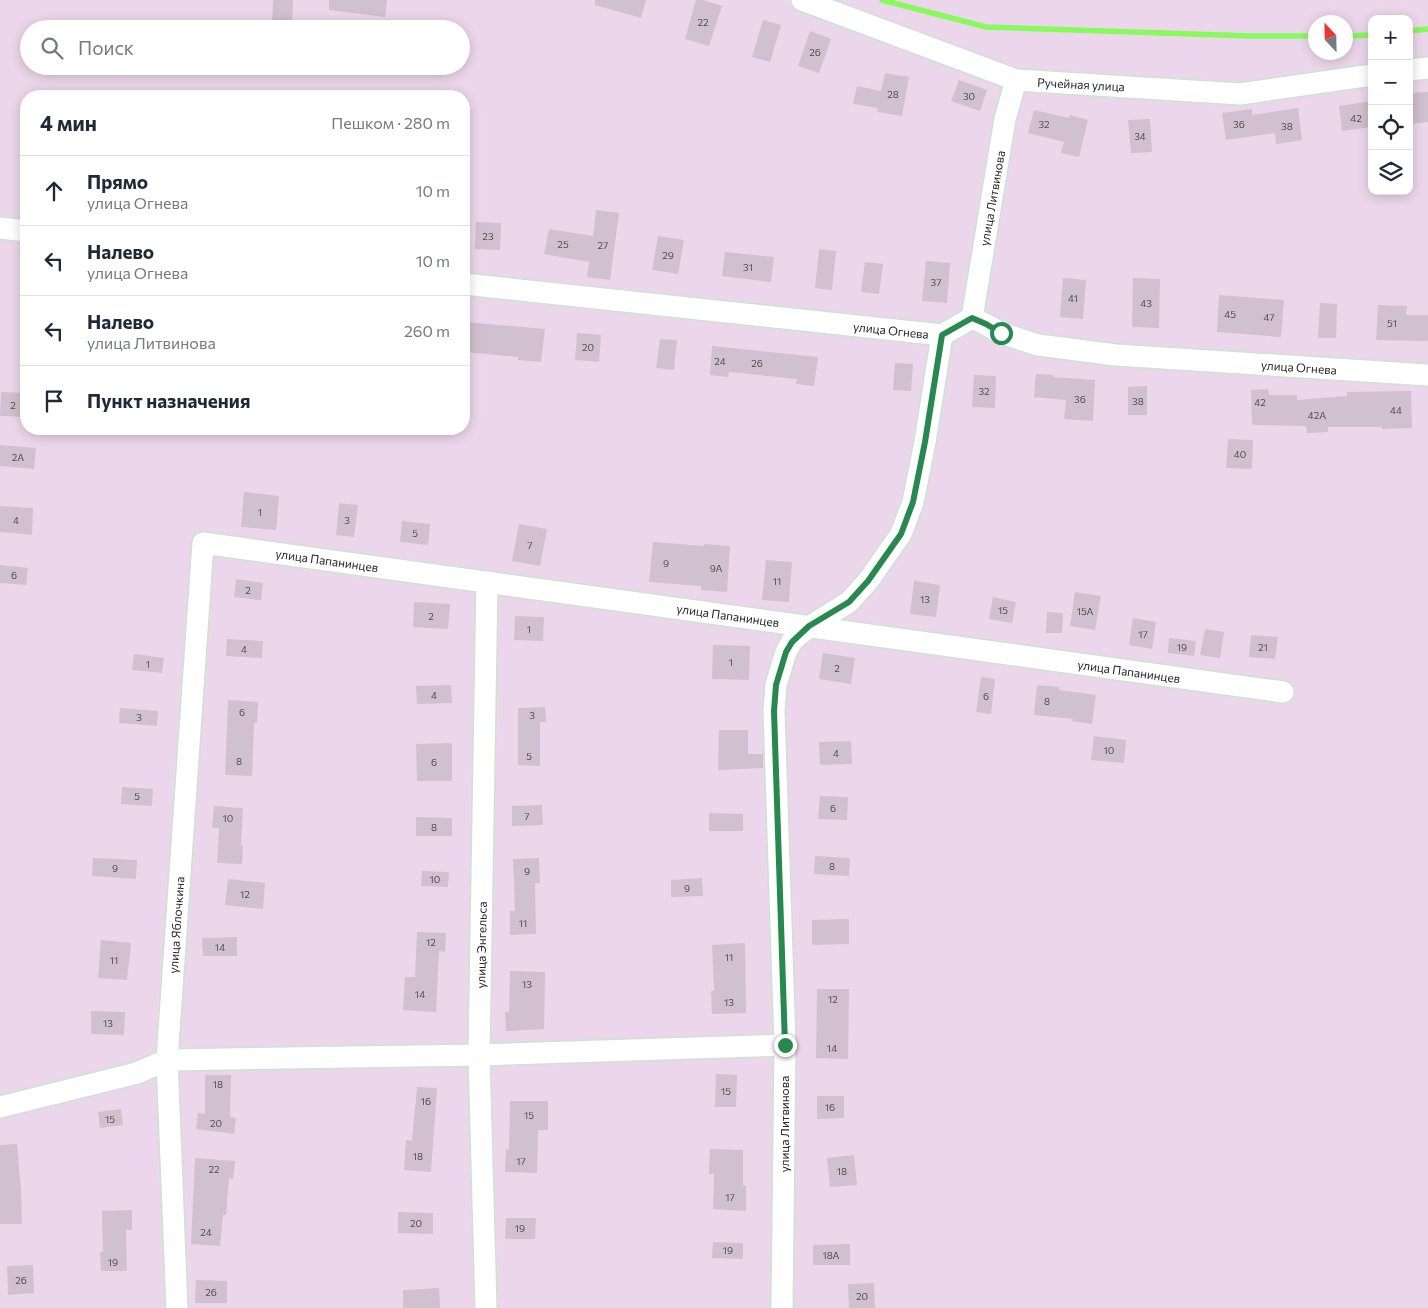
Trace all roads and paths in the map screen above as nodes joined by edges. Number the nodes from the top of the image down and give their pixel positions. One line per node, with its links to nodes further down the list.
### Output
1 (802, 0): 5 (street, Ручейная улица)
2 (1428, 68): 3 (street)
3 (1413, 70)
4 (1368, 77): 5 (street, Ручейная улица)
5 (1016, 80): 9 (street, улица Литвинова)
6 (0, 228): 7 (street)
7 (20, 230)
8 (470, 285): 10 (street, улица Огнева)
9 (972, 318): 10 (street, улица Огнева); 11 (street, улица Огнева)
10 (942, 335): 14 (street, улица Литвинова)
11 (1428, 375)
12 (203, 543): 13 (street, улица Папанинцев); 18 (street, улица Яблочкина)
13 (486, 582): 14 (street, улица Папанинцев); 17 (street, улица Энгельса)
14 (809, 626): 15 (street, улица Папанинцев); 16 (street, улица Литвинова)
15 (1282, 692)
16 (785, 1045): 17 (street); 22 (street, улица Литвинова)
17 (479, 1055): 18 (street); 21 (street, улица Энгельса)
18 (167, 1060): 19 (street); 20 (street, улица Яблочкина)
19 (0, 1107)
20 (176, 1308)
21 (486, 1308)
22 (782, 1308)

